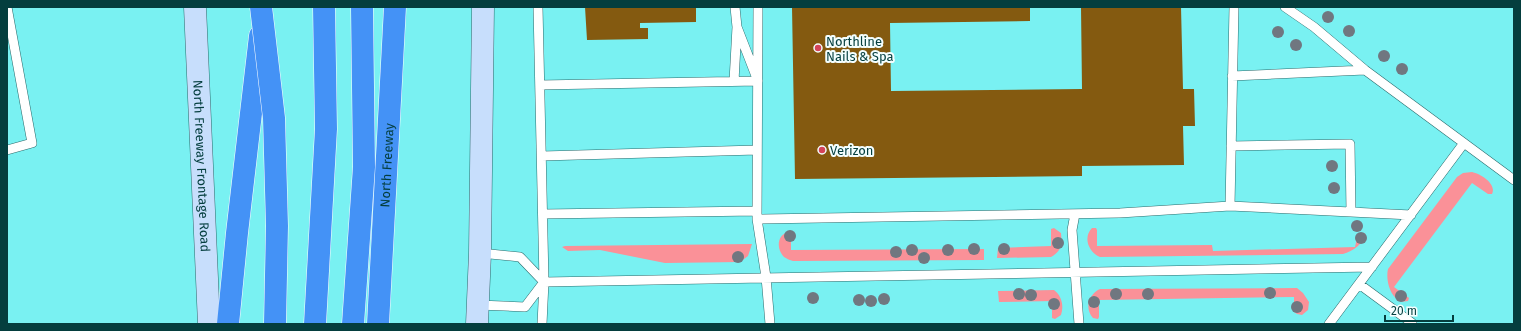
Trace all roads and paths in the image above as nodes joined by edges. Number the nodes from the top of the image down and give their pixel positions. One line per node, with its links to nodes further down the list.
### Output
1 (8, 7): 21 (lane)
2 (195, 7): 39 (main road, North Freeway Frontage Road)
3 (262, 7): 40 (highway); 41 (highway, bridge)
4 (324, 7): 42 (highway)
5 (362, 7): 43 (highway, North Freeway)
6 (395, 7): 44 (highway, North Freeway)
7 (483, 7): 31 (main road)
8 (538, 7): 18 (lane)
9 (735, 7): 13 (lane)
10 (758, 7): 17 (lane)
11 (1234, 7): 15 (lane)
12 (1285, 7): 14 (lane)
13 (736, 27): 16 (lane); 17 (lane)
14 (1365, 70): 15 (lane); 19 (lane)
15 (1232, 76): 20 (lane)
16 (734, 81): 17 (lane); 18 (lane)
17 (758, 81): 22 (lane)
18 (540, 85): 23 (lane)
19 (1464, 143): 24 (lane); 30 (lane)
20 (1231, 146): 25 (lane); 26 (lane)
21 (7, 150)
22 (758, 150): 23 (lane); 29 (lane)
23 (542, 156): 27 (lane)
24 (1514, 180)
25 (1230, 206): 26 (lane); 28 (lane)
26 (1351, 212): 30 (lane)
27 (543, 214): 29 (lane); 35 (lane)
28 (1075, 214): 29 (lane); 33 (lane)
29 (757, 215): 34 (lane)
30 (1411, 215): 32 (lane)
31 (480, 253): 35 (lane); 37 (main road)
32 (1372, 267): 33 (lane); 36 (lane)
33 (1074, 272): 34 (lane); 47 (lane)
34 (766, 277): 35 (lane); 46 (lane)
35 (544, 282): 37 (lane); 45 (lane)
36 (1359, 284): 38 (lane); 48 (lane)
37 (478, 315)
38 (1412, 323)
39 (210, 324)
40 (228, 324)
41 (275, 324)
42 (315, 324)
43 (353, 324)
44 (378, 324)
45 (542, 324)
46 (770, 324)
47 (1079, 324)
48 (1329, 324)

